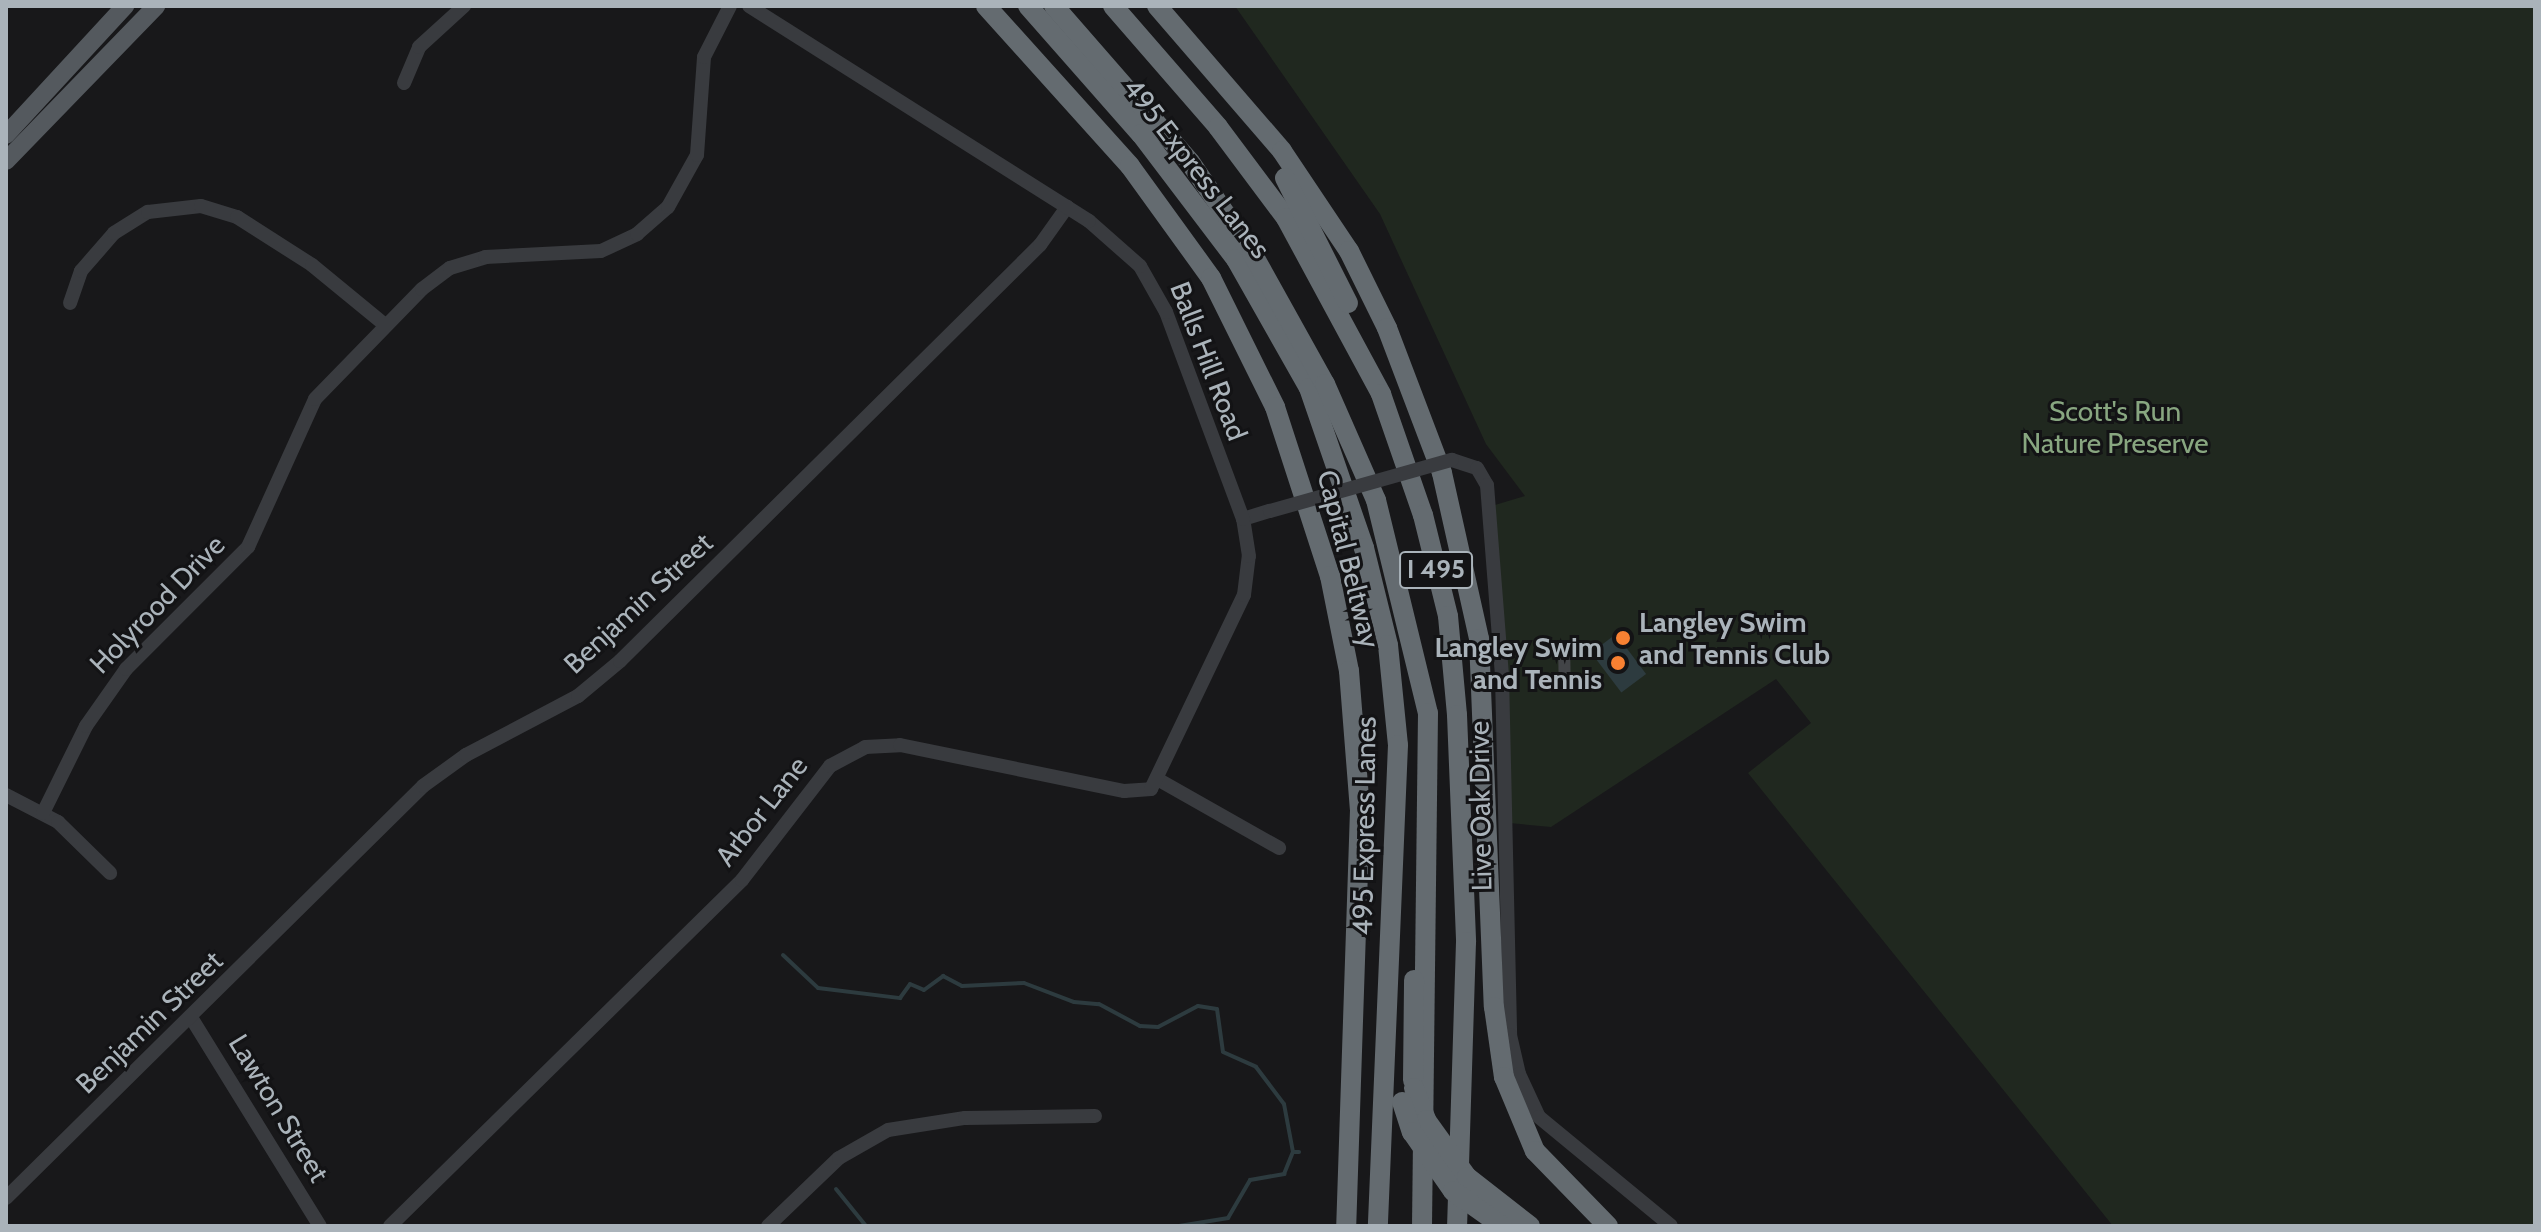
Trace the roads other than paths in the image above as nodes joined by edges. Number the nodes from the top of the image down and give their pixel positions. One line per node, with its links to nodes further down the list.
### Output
1 (125, 6): 13 (main road)
2 (156, 6): 14 (main road)
3 (464, 6): 12 (street)
4 (730, 6): 17 (street, Holyrood Drive)
5 (749, 6): 15 (street, Balls Hill Road)
6 (1028, 6): 21 (highway, 495 Express Lanes)
7 (1054, 6): 20 (highway, 495 Express Lanes)
8 (1113, 6): 18 (highway, I 495)
9 (1157, 6): 11 (highway)
10 (988, 11): 35 (highway, Capital Beltway)
11 (1211, 71): 18 (highway); 41 (highway)
12 (404, 83)
13 (6, 135)
14 (6, 161)
15 (1067, 207): 19 (street, Balls Hill Road); 27 (street, Benjamin Street)
16 (70, 303): 17 (street)
17 (385, 325): 24 (street, Holyrood Drive)
18 (1381, 394): 38 (highway, I 495)
19 (1243, 519): 22 (street, Balls Hill Road); 42 (street, Live Oak Drive, bridge)
20 (1428, 713): 28 (highway); 30 (highway, 495 Express Lanes)
21 (1398, 745): 28 (highway); 36 (highway, 495 Express Lanes)
22 (1159, 780): 25 (street); 33 (street, Arbor Lane)
23 (6, 795): 24 (street)
24 (43, 813): 26 (street)
25 (1279, 848)
26 (110, 873)
27 (192, 1019): 31 (street, Benjamin Street); 32 (street, Lawton Street)
28 (1408, 1095): 30 (highway, bridge); 39 (highway, bridge)
29 (1095, 1116): 34 (street)
30 (1426, 1120): 37 (highway, 495 Express Lanes); 40 (highway, bridge)
31 (6, 1198)
32 (320, 1226)
33 (390, 1226)
34 (768, 1226)
35 (1346, 1226)
36 (1378, 1226)
37 (1422, 1226)
38 (1457, 1226)
39 (1502, 1226)
40 (1530, 1226)
41 (1608, 1226)
42 (1671, 1226)

